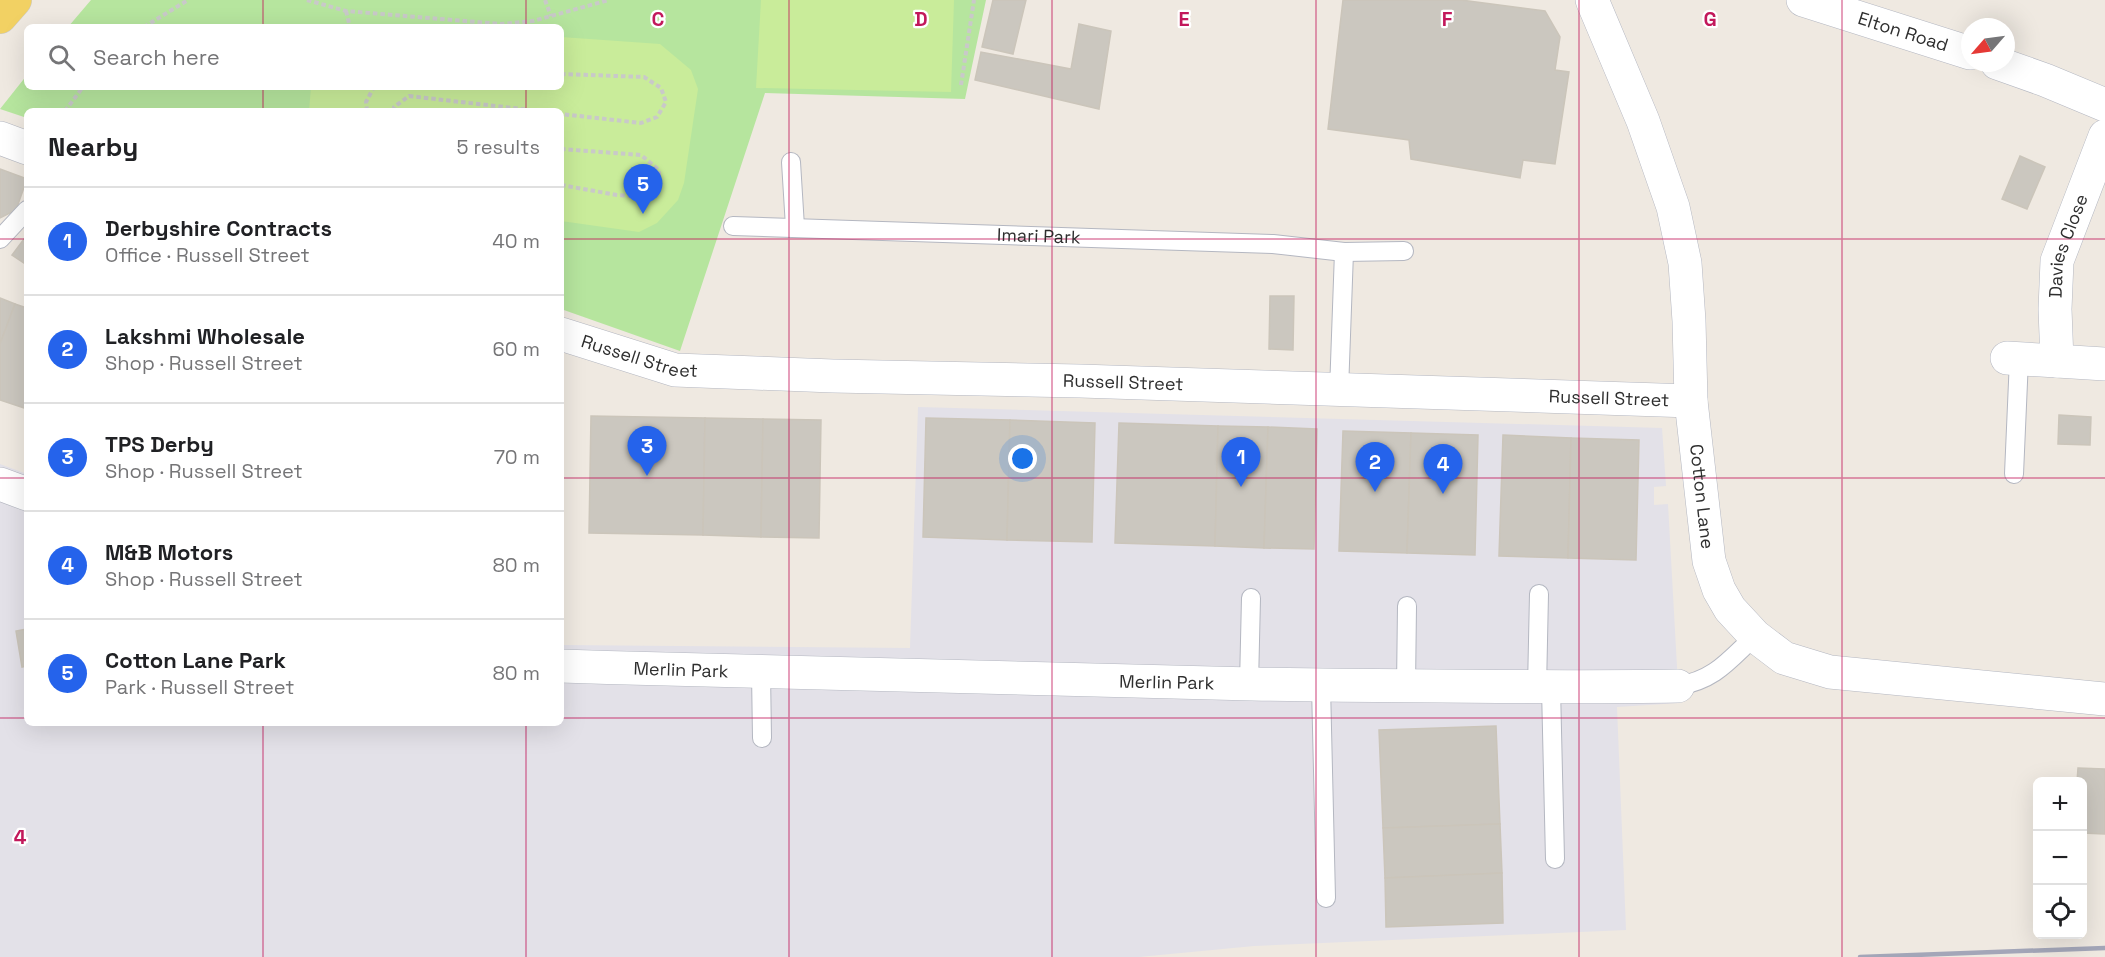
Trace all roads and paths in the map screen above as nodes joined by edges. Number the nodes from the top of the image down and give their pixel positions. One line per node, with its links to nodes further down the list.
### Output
1 (15, 0): 11 (main road)
2 (188, 0): 12 (path)
3 (307, 0): 9 (path)
4 (546, 0): 10 (path)
5 (609, 0): 10 (path)
6 (974, 0): 17 (path)
7 (1592, 0): 43 (street, Cotton Lane)
8 (1803, 0): 14 (street, Elton Road)
9 (346, 11): 10 (path); 13 (path)
10 (551, 16)
11 (0, 17)
12 (149, 24)
13 (349, 24)
14 (1961, 51)
15 (2015, 69): 20 (street)
16 (564, 74): 25 (path)
17 (961, 85)
18 (81, 90): 21 (path)
19 (372, 90): 22 (path)
20 (2105, 105)
21 (67, 108)
22 (367, 108)
23 (394, 108): 24 (path)
24 (513, 108)
25 (564, 114)
26 (2105, 136): 40 (street, Davies Close)
27 (0, 138): 28 (street)
28 (24, 147)
29 (564, 149): 31 (path)
30 (791, 162): 34 (lane)
31 (564, 186)
32 (24, 213): 35 (lane)
33 (733, 226): 34 (lane, Imari Park)
34 (795, 226): 37 (lane, Imari Park)
35 (0, 239)
36 (1404, 251): 37 (lane, Imari Park)
37 (1344, 252): 42 (lane)
38 (564, 335): 42 (street, Russell Street)
39 (2013, 358): 40 (street); 44 (lane)
40 (2057, 361): 41 (street)
41 (2105, 364)
42 (1339, 391): 43 (street, Russell Street)
43 (1691, 401): 50 (street, Cotton Lane)
44 (2014, 474)
45 (0, 484): 46 (street)
46 (24, 493)
47 (1539, 594): 57 (lane)
48 (1251, 598): 53 (lane)
49 (1407, 606): 55 (lane)
50 (1755, 636): 56 (lane, Merlin Park); 58 (street, Cotton Lane)
51 (564, 666): 52 (street, Merlin Park)
52 (761, 673): 53 (street, Merlin Park); 59 (lane)
53 (1249, 684): 54 (street, Merlin Park)
54 (1321, 686): 55 (street, Merlin Park); 61 (lane)
55 (1406, 686): 57 (street, Merlin Park)
56 (1678, 686): 57 (street, Merlin Park)
57 (1544, 688): 60 (lane)
58 (2105, 699)
59 (762, 738)
60 (1555, 859)
61 (1326, 898)

